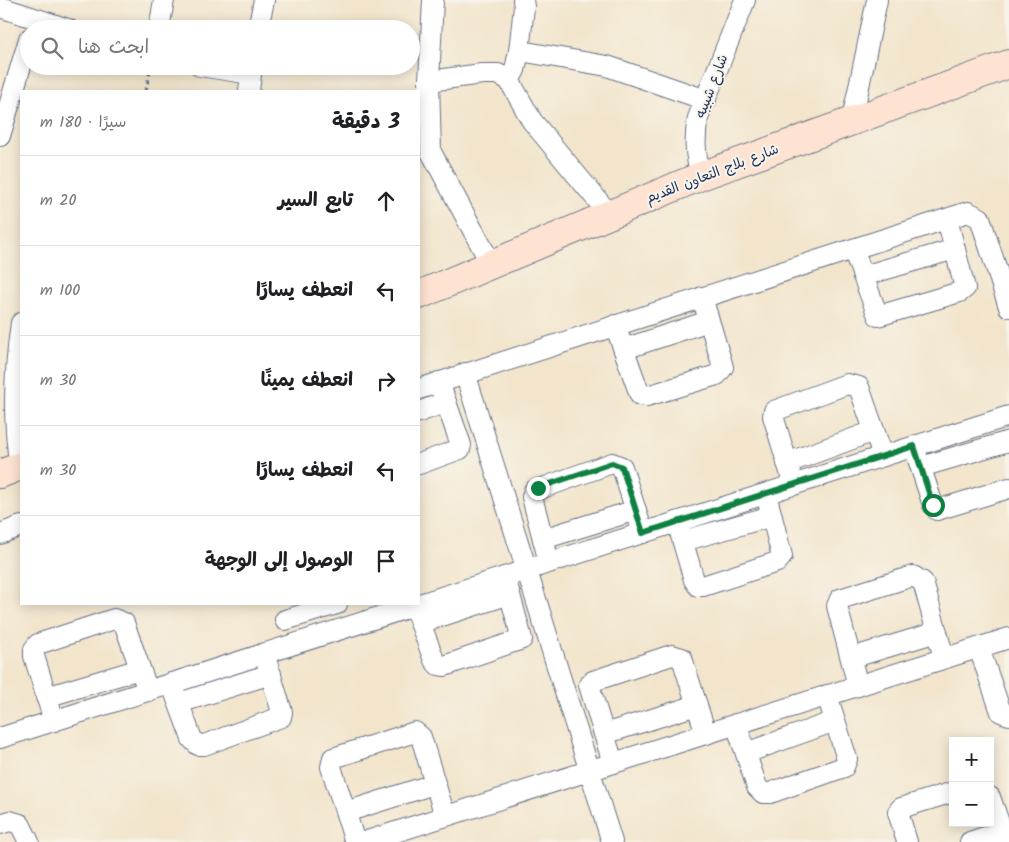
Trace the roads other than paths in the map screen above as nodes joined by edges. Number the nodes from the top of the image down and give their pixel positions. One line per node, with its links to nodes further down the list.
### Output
1 (164, 0): 9 (street)
2 (264, 0): 10 (street)
3 (433, 0): 15 (street)
4 (523, 0): 11 (street)
5 (745, 0): 17 (street, شارع شبيبه)
6 (877, 0): 18 (street)
7 (0, 8): 8 (street)
8 (26, 20)
9 (161, 20)
10 (260, 20)
11 (519, 51): 14 (street); 17 (street)
12 (20, 59): 16 (street)
13 (1009, 64): 18 (street, شارع بلاج التعاون القديم)
14 (509, 80): 15 (street); 21 (street)
15 (429, 81): 25 (street)
16 (7, 87): 19 (street)
17 (706, 100): 20 (street, شارع شبيبه)
18 (852, 120): 20 (street, شارع بلاج التعاون القديم)
19 (0, 136)
20 (701, 176): 21 (street, شارع بلاج التعاون القديم)
21 (609, 214): 25 (street, شارع بلاج التعاون القديم)
22 (947, 219): 23 (street); 24 (street); 29 (street)
23 (853, 249): 26 (street); 28 (street)
24 (955, 249): 26 (street); 26 (street)
25 (491, 264): 27 (street, شارع بلاج التعاون القديم)
26 (863, 276)
27 (420, 295)
28 (702, 297): 30 (street); 31 (street)
29 (1009, 308)
30 (709, 321): 33 (street); 33 (street)
31 (615, 325): 33 (street); 34 (street)
32 (20, 332): 47 (street)
33 (624, 349)
34 (465, 373): 35 (street); 60 (street)
35 (439, 382): 36 (street); 37 (street)
36 (420, 389)
37 (446, 402): 38 (street); 44 (street)
38 (420, 412)
39 (1009, 416): 42 (street)
40 (874, 430): 43 (street); 45 (street); 45 (street)
41 (1009, 441): 46 (street)
42 (914, 446): 43 (street); 46 (street)
43 (883, 456): 48 (street)
44 (420, 464)
45 (787, 464): 48 (street)
46 (920, 467): 49 (street)
47 (14, 469)
48 (794, 485): 50 (street)
49 (1009, 488)
50 (766, 494): 52 (street); 53 (street)
51 (636, 510): 55 (street); 57 (street); 57 (street)
52 (772, 516): 58 (street); 58 (street)
53 (677, 522): 55 (street); 58 (street)
54 (20, 526): 56 (street)
55 (643, 533): 59 (street)
56 (0, 534)
57 (543, 539): 59 (street)
58 (683, 541)
59 (549, 562): 60 (street)
60 (527, 570): 61 (street); 91 (street)
61 (507, 585): 65 (street); 65 (street)
62 (330, 605): 64 (street)
63 (380, 610): 65 (street); 68 (street)
64 (282, 612): 68 (street)
65 (417, 614)
66 (937, 632): 71 (street); 71 (street); 72 (street)
67 (1009, 638): 69 (street)
68 (293, 644): 70 (street)
69 (979, 648): 72 (street); 82 (street)
70 (264, 653): 74 (street); 75 (street)
71 (851, 658): 76 (street)
72 (944, 658): 76 (street)
73 (140, 670): 77 (street); 79 (street); 79 (street)
74 (271, 674): 80 (street); 80 (street)
75 (171, 683): 77 (street); 80 (street)
76 (858, 686): 78 (street)
77 (148, 690): 83 (street)
78 (827, 695): 84 (street); 85 (street)
79 (46, 697): 83 (street)
80 (179, 703)
81 (697, 705): 86 (street); 86 (street); 87 (street)
82 (1009, 714)
83 (54, 721): 88 (street)
84 (835, 721): 89 (street); 89 (street)
85 (736, 724): 87 (street); 89 (street)
86 (604, 734): 90 (street)
87 (706, 734): 90 (street)
88 (0, 738)
89 (746, 753)
90 (613, 763): 91 (street)
91 (588, 771): 96 (street); 102 (street)
92 (434, 784): 95 (street); 95 (street); 96 (street)
93 (949, 793): 103 (street)
94 (994, 808): 98 (street)
95 (346, 812): 100 (street)
96 (445, 816): 101 (street)
97 (0, 824): 99 (street)
98 (1004, 837): 104 (street)
99 (29, 842)
100 (355, 842)
101 (364, 842)
102 (612, 842)
103 (907, 842)
104 (970, 842)

